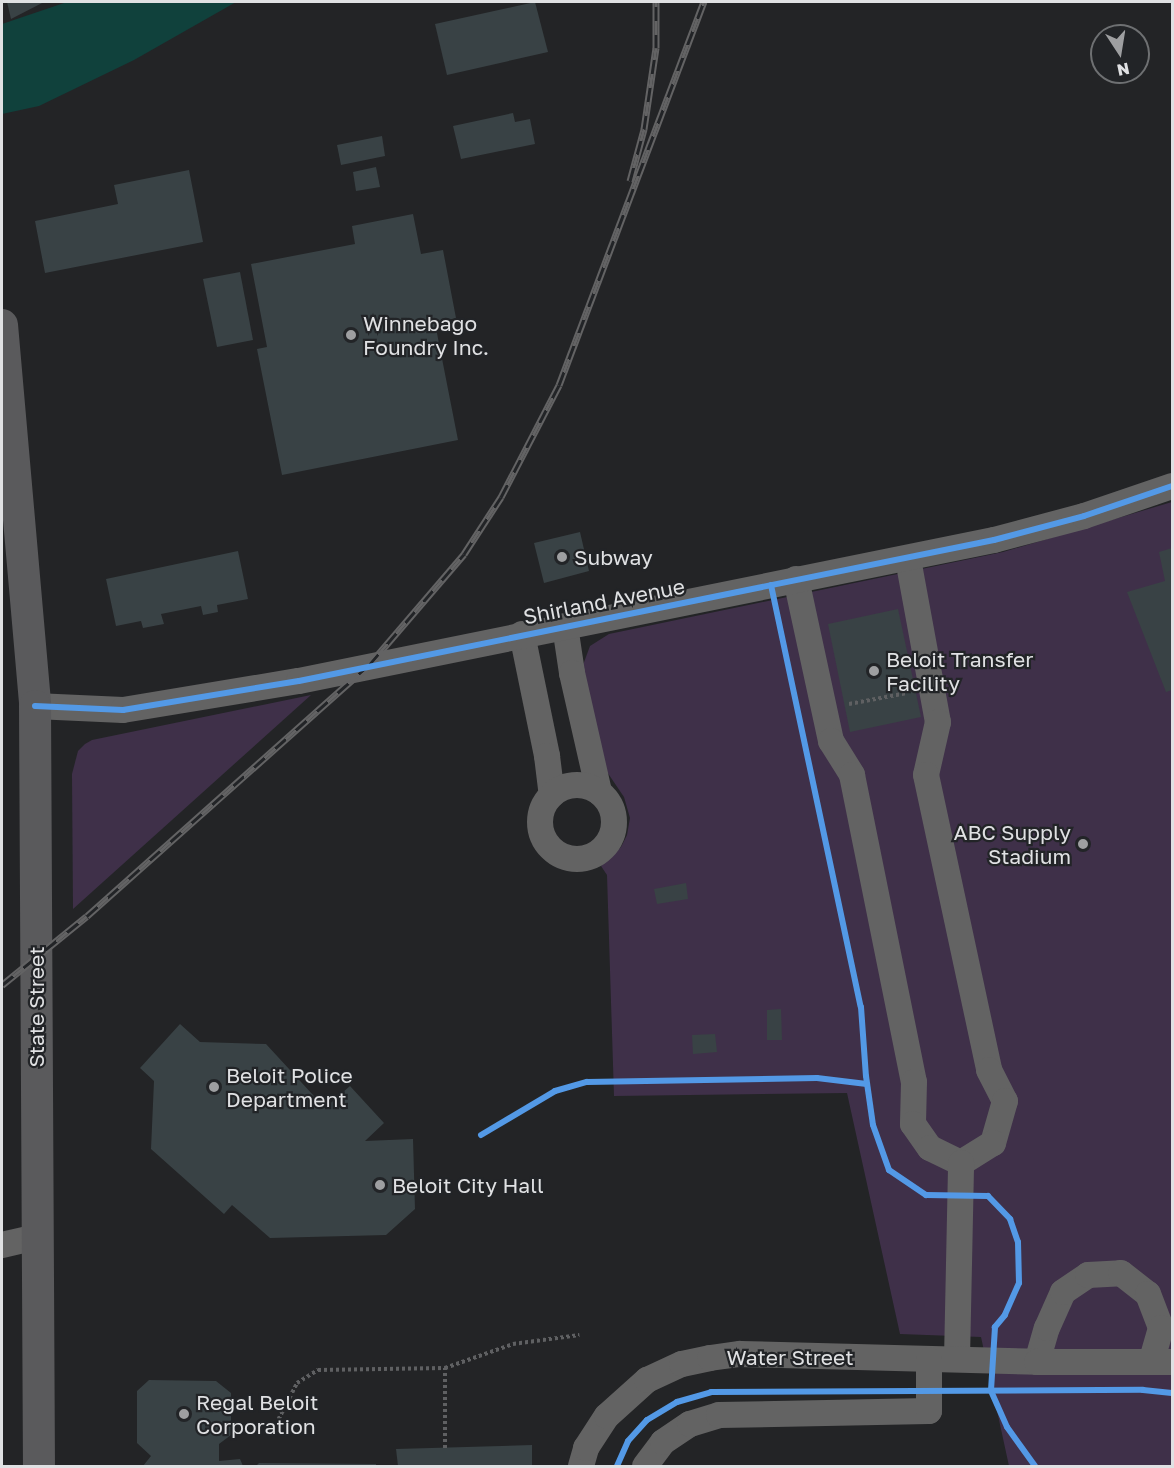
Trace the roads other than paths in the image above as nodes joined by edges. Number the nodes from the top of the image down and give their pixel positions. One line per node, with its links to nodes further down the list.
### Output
1 (2, 325): 7 (main road, State Street)
2 (1173, 486): 3 (street, Shirland Avenue)
3 (908, 559): 4 (street, Shirland Avenue); 10 (street)
4 (796, 579): 5 (street, Shirland Avenue); 10 (street)
5 (565, 626): 6 (street, Shirland Avenue); 8 (street)
6 (522, 634): 7 (street, Shirland Avenue); 9 (street)
7 (34, 706): 11 (main road, State Street)
8 (599, 792): 9 (street); 9 (street)
9 (552, 795)
10 (961, 1163): 13 (street)
11 (37, 1237): 12 (street); 18 (main road, State Street)
12 (2, 1245)
13 (957, 1359): 14 (street, Water Street); 15 (street, Water Street)
14 (929, 1360): 17 (street, Water Street); 19 (street)
15 (1037, 1362): 16 (street, Water Street); 16 (street)
16 (1162, 1362)
17 (583, 1457)
18 (39, 1467)
19 (645, 1467)

